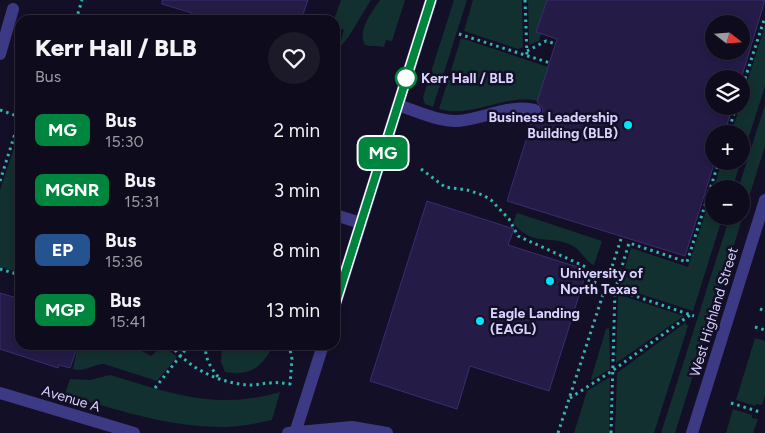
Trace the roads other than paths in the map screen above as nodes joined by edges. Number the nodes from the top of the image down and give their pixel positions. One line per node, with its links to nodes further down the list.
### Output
1 (431, 0): 4 (street)
2 (13, 9): 3 (street)
3 (0, 54)
4 (398, 105): 5 (street); 8 (street)
5 (535, 110)
6 (765, 200): 15 (street, West Highland Street)
7 (340, 216): 8 (street)
8 (361, 223): 9 (street)
9 (340, 289)
10 (321, 350): 12 (street)
11 (0, 393): 13 (street, Avenue A)
12 (293, 432): 14 (street)
13 (134, 433)
14 (387, 433)
15 (692, 433)

